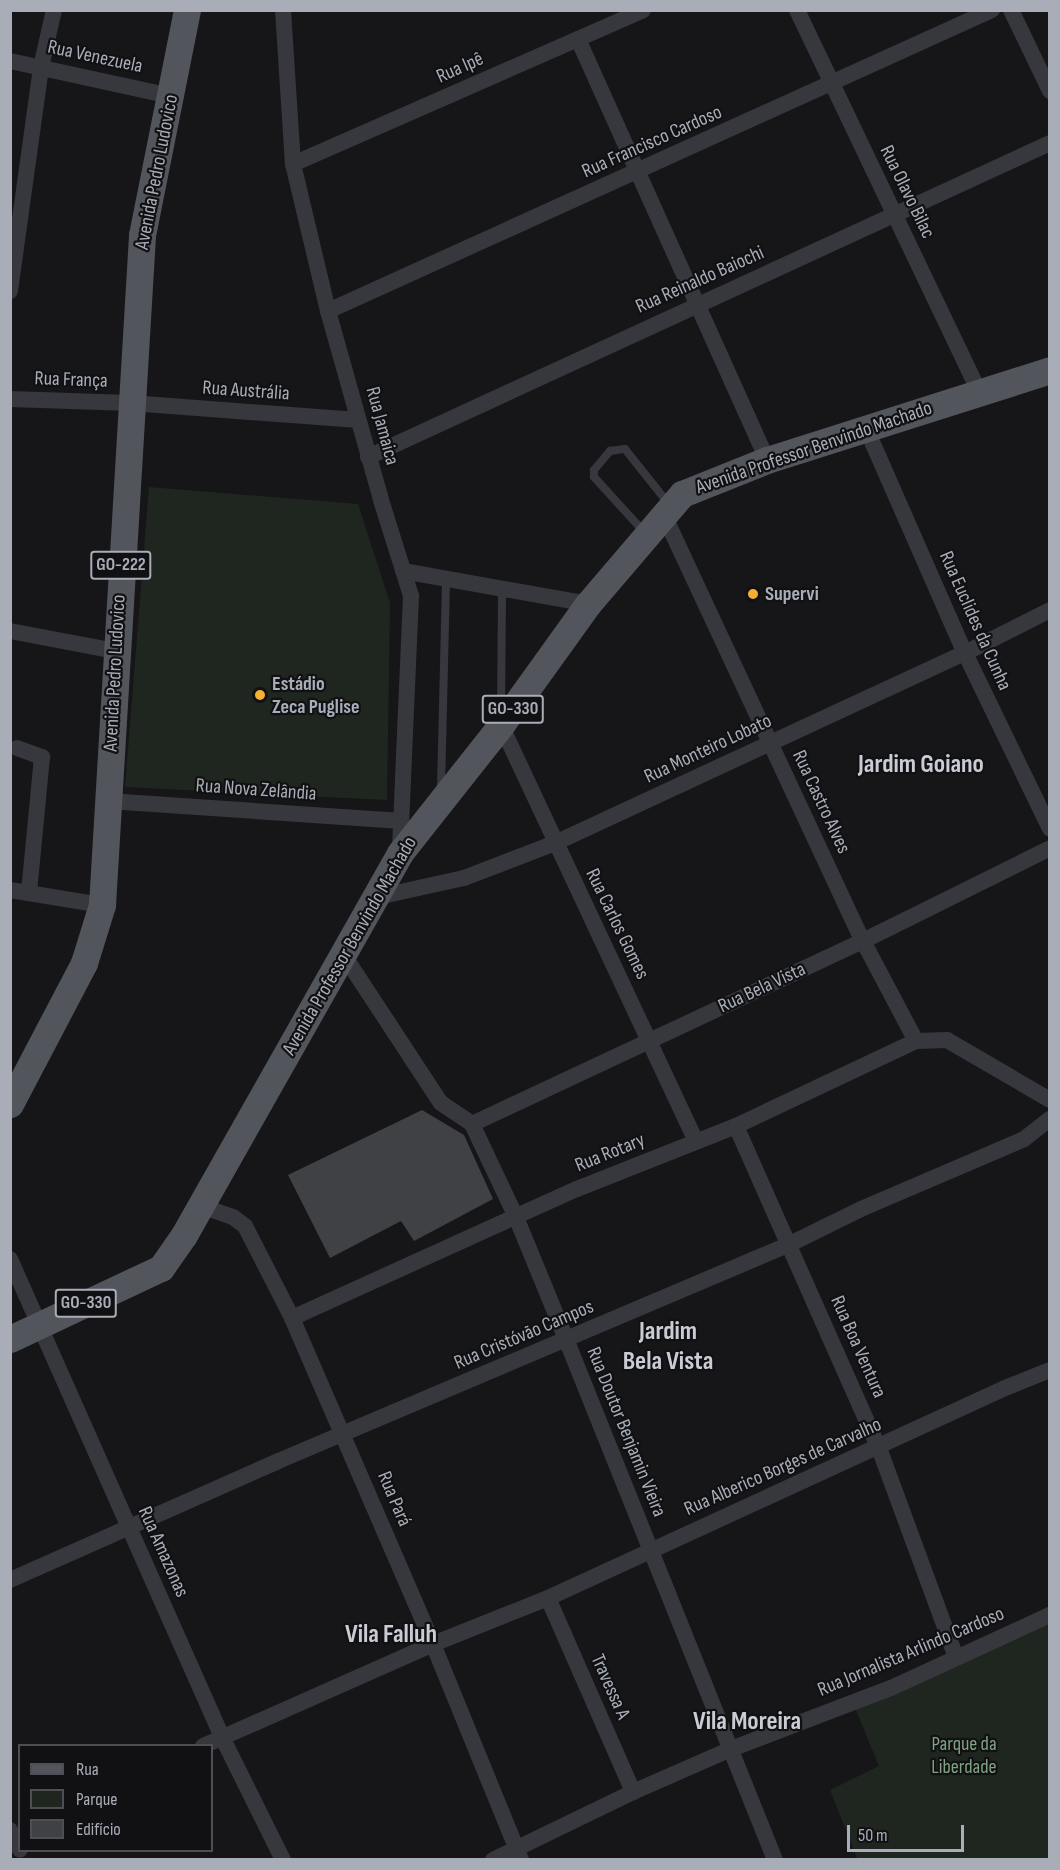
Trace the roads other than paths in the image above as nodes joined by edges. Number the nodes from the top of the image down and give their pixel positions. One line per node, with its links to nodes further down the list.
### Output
1 (54, 10): 10 (street)
2 (188, 10): 13 (main road, Avenida Pedro Ludovico / GO-222)
3 (283, 10): 15 (street, Rua Jamaica)
4 (643, 10): 8 (street, Rua Ipê)
5 (797, 10): 11 (street, Rua Olavo Bilac)
6 (992, 10): 11 (street, Rua Francisco Cardoso)
7 (1011, 10): 12 (street)
8 (578, 39): 15 (street, Rua Ipê); 16 (street)
9 (10, 61): 10 (street, Rua Venezuela)
10 (41, 67): 13 (street, Rua Venezuela); 18 (street)
11 (832, 83): 16 (street, Rua Francisco Cardoso); 17 (street, Rua Olavo Bilac)
12 (1050, 91)
13 (171, 96): 24 (main road, Avenida Pedro Ludovico / GO-222)
14 (1050, 143): 17 (street, Rua Reinaldo Baiochi)
15 (293, 164): 20 (street, Rua Jamaica)
16 (637, 171): 19 (street); 20 (street, Rua Francisco Cardoso)
17 (894, 214): 19 (street, Rua Reinaldo Baiochi); 22 (street, Rua Olavo Bilac)
18 (10, 291)
19 (697, 305): 27 (street, Rua Reinaldo Baiochi); 28 (street)
20 (328, 311): 25 (street, Rua Jamaica)
21 (1050, 370): 22 (main road, Avenida Professor Benvindo Machado / GO-330)
22 (979, 392): 26 (main road, Avenida Professor Benvindo Machado / GO-330)
23 (10, 399): 24 (street, Rua França)
24 (131, 403): 25 (street, Rua Austrália); 37 (main road, Avenida Pedro Ludovico / GO-222)
25 (358, 420): 27 (street, Rua Jamaica)
26 (866, 428): 28 (main road, Avenida Professor Benvindo Machado / GO-330); 38 (street, Rua Euclides da Cunha)
27 (368, 457): 31 (street, Rua Jamaica)
28 (767, 460): 29 (main road, Avenida Professor Benvindo Machado / GO-330)
29 (667, 509): 30 (main road, Avenida Professor Benvindo Machado / GO-330); 30 (lane); 40 (street, Rua Castro Alves)
30 (646, 534): 34 (main road, Avenida Professor Benvindo Machado / GO-330)
31 (403, 572): 32 (street); 44 (street, Rua Jamaica)
32 (446, 579): 33 (street); 43 (lane)
33 (501, 589): 34 (street); 39 (lane)
34 (588, 604): 39 (main road, Avenida Professor Benvindo Machado / GO-330)
35 (1050, 610): 38 (street, Rua Monteiro Lobato)
36 (10, 631): 37 (street)
37 (116, 651): 42 (main road, Avenida Pedro Ludovico / GO-222)
38 (964, 652): 40 (street, Rua Monteiro Lobato); 45 (street, Rua Euclides da Cunha)
39 (501, 725): 43 (main road, Avenida Professor Benvindo Machado / GO-330); 46 (street, Rua Carlos Gomes)
40 (770, 744): 46 (street, Rua Monteiro Lobato); 53 (street, Rua Castro Alves)
41 (17, 748): 50 (street)
42 (108, 801): 44 (street, Rua Nova Zelândia); 52 (main road, Avenida Pedro Ludovico / GO-222)
43 (440, 802): 48 (main road, Avenida Professor Benvindo Machado / GO-330)
44 (401, 820): 48 (street, Rua Jamaica)
45 (1050, 829)
46 (555, 843): 51 (street, Rua Monteiro Lobato); 55 (street, Rua Carlos Gomes)
47 (1050, 848): 53 (street, Rua Bela Vista)
48 (400, 853): 51 (main road, Avenida Professor Benvindo Machado / GO-330)
49 (10, 890): 50 (street)
50 (29, 893): 52 (street)
51 (373, 898): 54 (main road, Avenida Professor Benvindo Machado / GO-330)
52 (102, 905): 58 (main road, Avenida Pedro Ludovico / GO-222)
53 (863, 941): 55 (street, Rua Bela Vista); 56 (street, Rua Castro Alves)
54 (343, 954): 60 (street); 63 (main road, Avenida Professor Benvindo Machado / GO-330)
55 (649, 1040): 60 (street, Rua Bela Vista); 62 (street, Rua Carlos Gomes)
56 (916, 1041): 57 (street, Rua Rotary); 61 (street, Rua Rotary)
57 (1050, 1100)
58 (10, 1104)
59 (1050, 1119): 65 (street, Rua Cristóvão Campos)
60 (472, 1124): 64 (street, Rua Doutor Benjamin Vieira)
61 (736, 1126): 62 (street, Rua Rotary); 65 (street, Rua Boa Ventura)
62 (696, 1142): 64 (street, Rua Rotary)
63 (201, 1206): 67 (street, Rua Pará); 68 (main road, Avenida Professor Benvindo Machado / GO-330)
64 (516, 1217): 67 (street, Rua Rotary); 70 (street, Rua Doutor Benjamin Vieira)
65 (790, 1244): 70 (street, Rua Cristóvão Campos); 73 (street, Rua Boa Ventura)
66 (10, 1259): 68 (street, Rua Amazonas)
67 (292, 1318): 72 (street, Rua Pará)
68 (40, 1325): 69 (main road, GO-330); 74 (street, Rua Amazonas)
69 (10, 1339)
70 (566, 1339): 72 (street, Rua Cristóvão Campos); 75 (street, Rua Doutor Benjamin Vieira)
71 (1050, 1370): 73 (street, Rua Alberico Borges de Carvalho)
72 (344, 1435): 74 (street, Rua Cristóvão Campos); 79 (street, Rua Pará)
73 (879, 1448): 75 (street, Rua Alberico Borges de Carvalho); 80 (street, Rua Boa Ventura)
74 (129, 1528): 76 (street, Rua Cristóvão Campos); 81 (street, Rua Amazonas)
75 (651, 1550): 77 (street, Rua Alberico Borges de Carvalho); 83 (street, Rua Doutor Benjamin Vieira)
76 (10, 1580)
77 (548, 1598): 79 (street, Rua Alberico Borges de Carvalho); 84 (street, Travessa A)
78 (1050, 1615): 80 (street, Rua Jornalista Arlindo Cardoso)
79 (433, 1644): 81 (street, Rua Alberico Borges de Carvalho); 87 (street, Rua Pará)
80 (956, 1657): 83 (street, Rua Jornalista Arlindo Cardoso)
81 (222, 1737): 82 (street, Rua Alberico Borges de Carvalho); 88 (street, Rua Amazonas)
82 (207, 1744)
83 (731, 1749): 84 (street, Rua Jornalista Arlindo Cardoso); 90 (street, Rua Doutor Benjamin Vieira)
84 (633, 1792): 87 (street, Rua Jornalista Arlindo Cardoso)
85 (11, 1830): 86 (street)
86 (18, 1846)
87 (516, 1849): 89 (street, Rua Jornalista Arlindo Cardoso)
88 (283, 1860)
89 (493, 1860)
90 (775, 1860)

